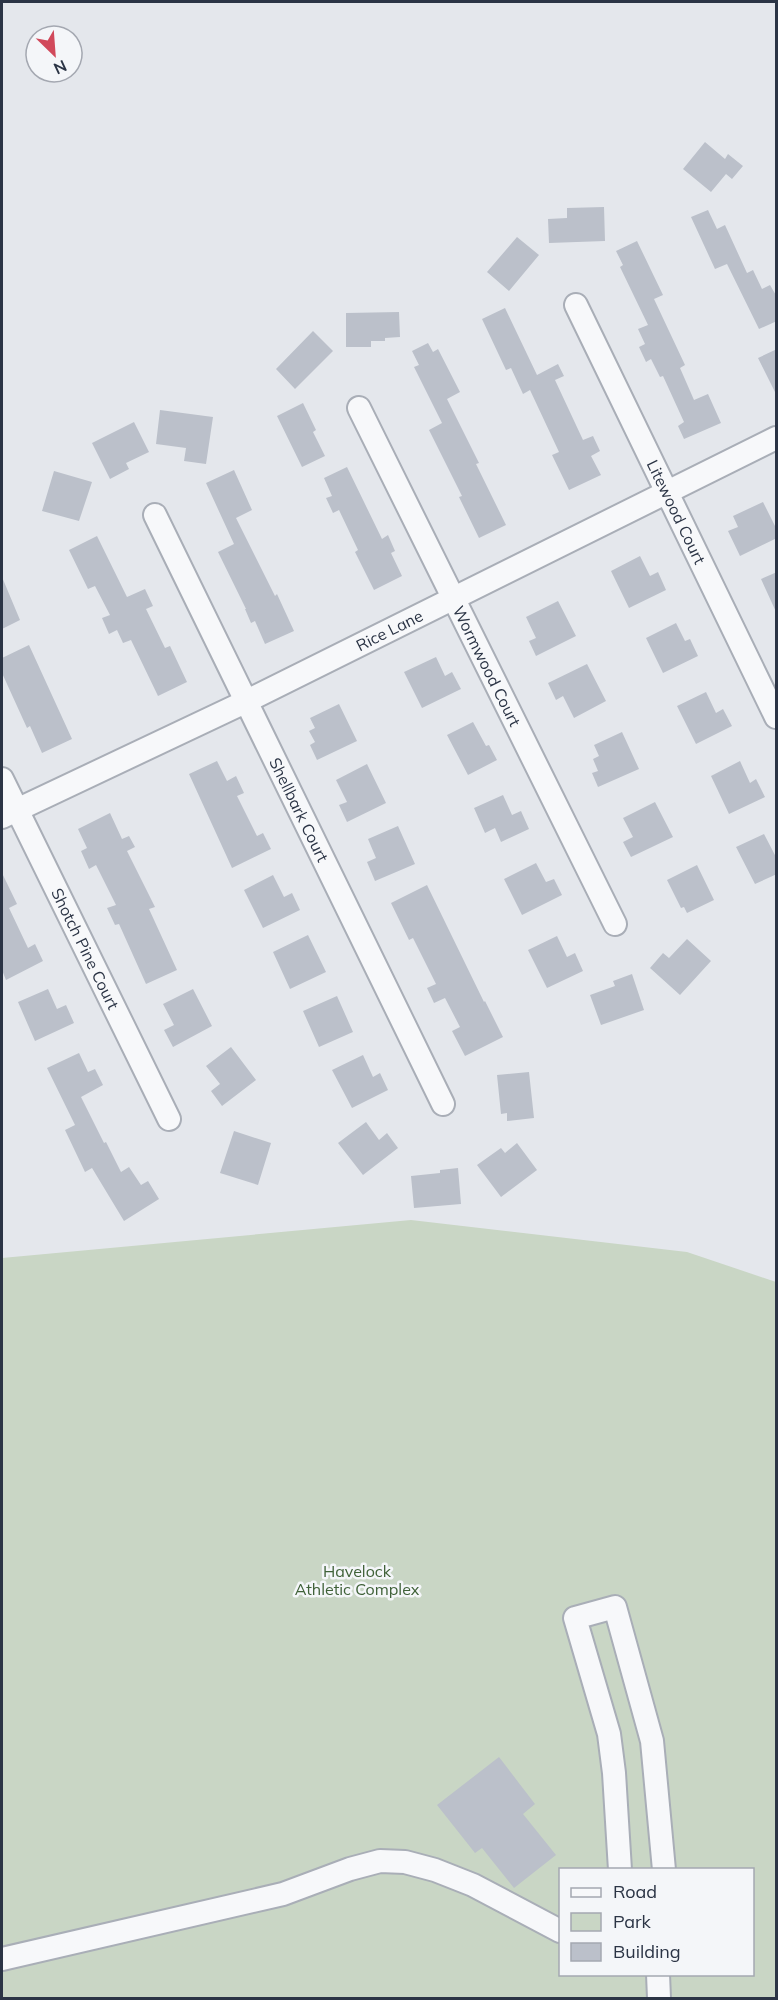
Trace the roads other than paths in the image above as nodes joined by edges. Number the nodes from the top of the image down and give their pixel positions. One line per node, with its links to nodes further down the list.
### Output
1 (576, 304): 4 (street, Litewood Court)
2 (359, 408): 6 (street, Wormwood Court)
3 (777, 438): 4 (street, Rice Lane)
4 (667, 491): 6 (street, Rice Lane); 8 (street, Litewood Court)
5 (155, 515): 7 (street, Shellbark Court)
6 (453, 599): 7 (street, Rice Lane); 11 (street, Wormwood Court)
7 (245, 702): 10 (street, Rice Lane); 12 (street, Shellbark Court)
8 (777, 717)
9 (2, 779): 10 (street, Shotch Pine Court)
10 (9, 813): 13 (street, Shotch Pine Court)
11 (615, 924)
12 (443, 1104)
13 (169, 1119)
14 (620, 1868): 15 (street)
15 (664, 1868)
16 (559, 1929): 17 (street)
17 (2, 1959)
18 (658, 1976): 19 (street)
19 (659, 1998)

